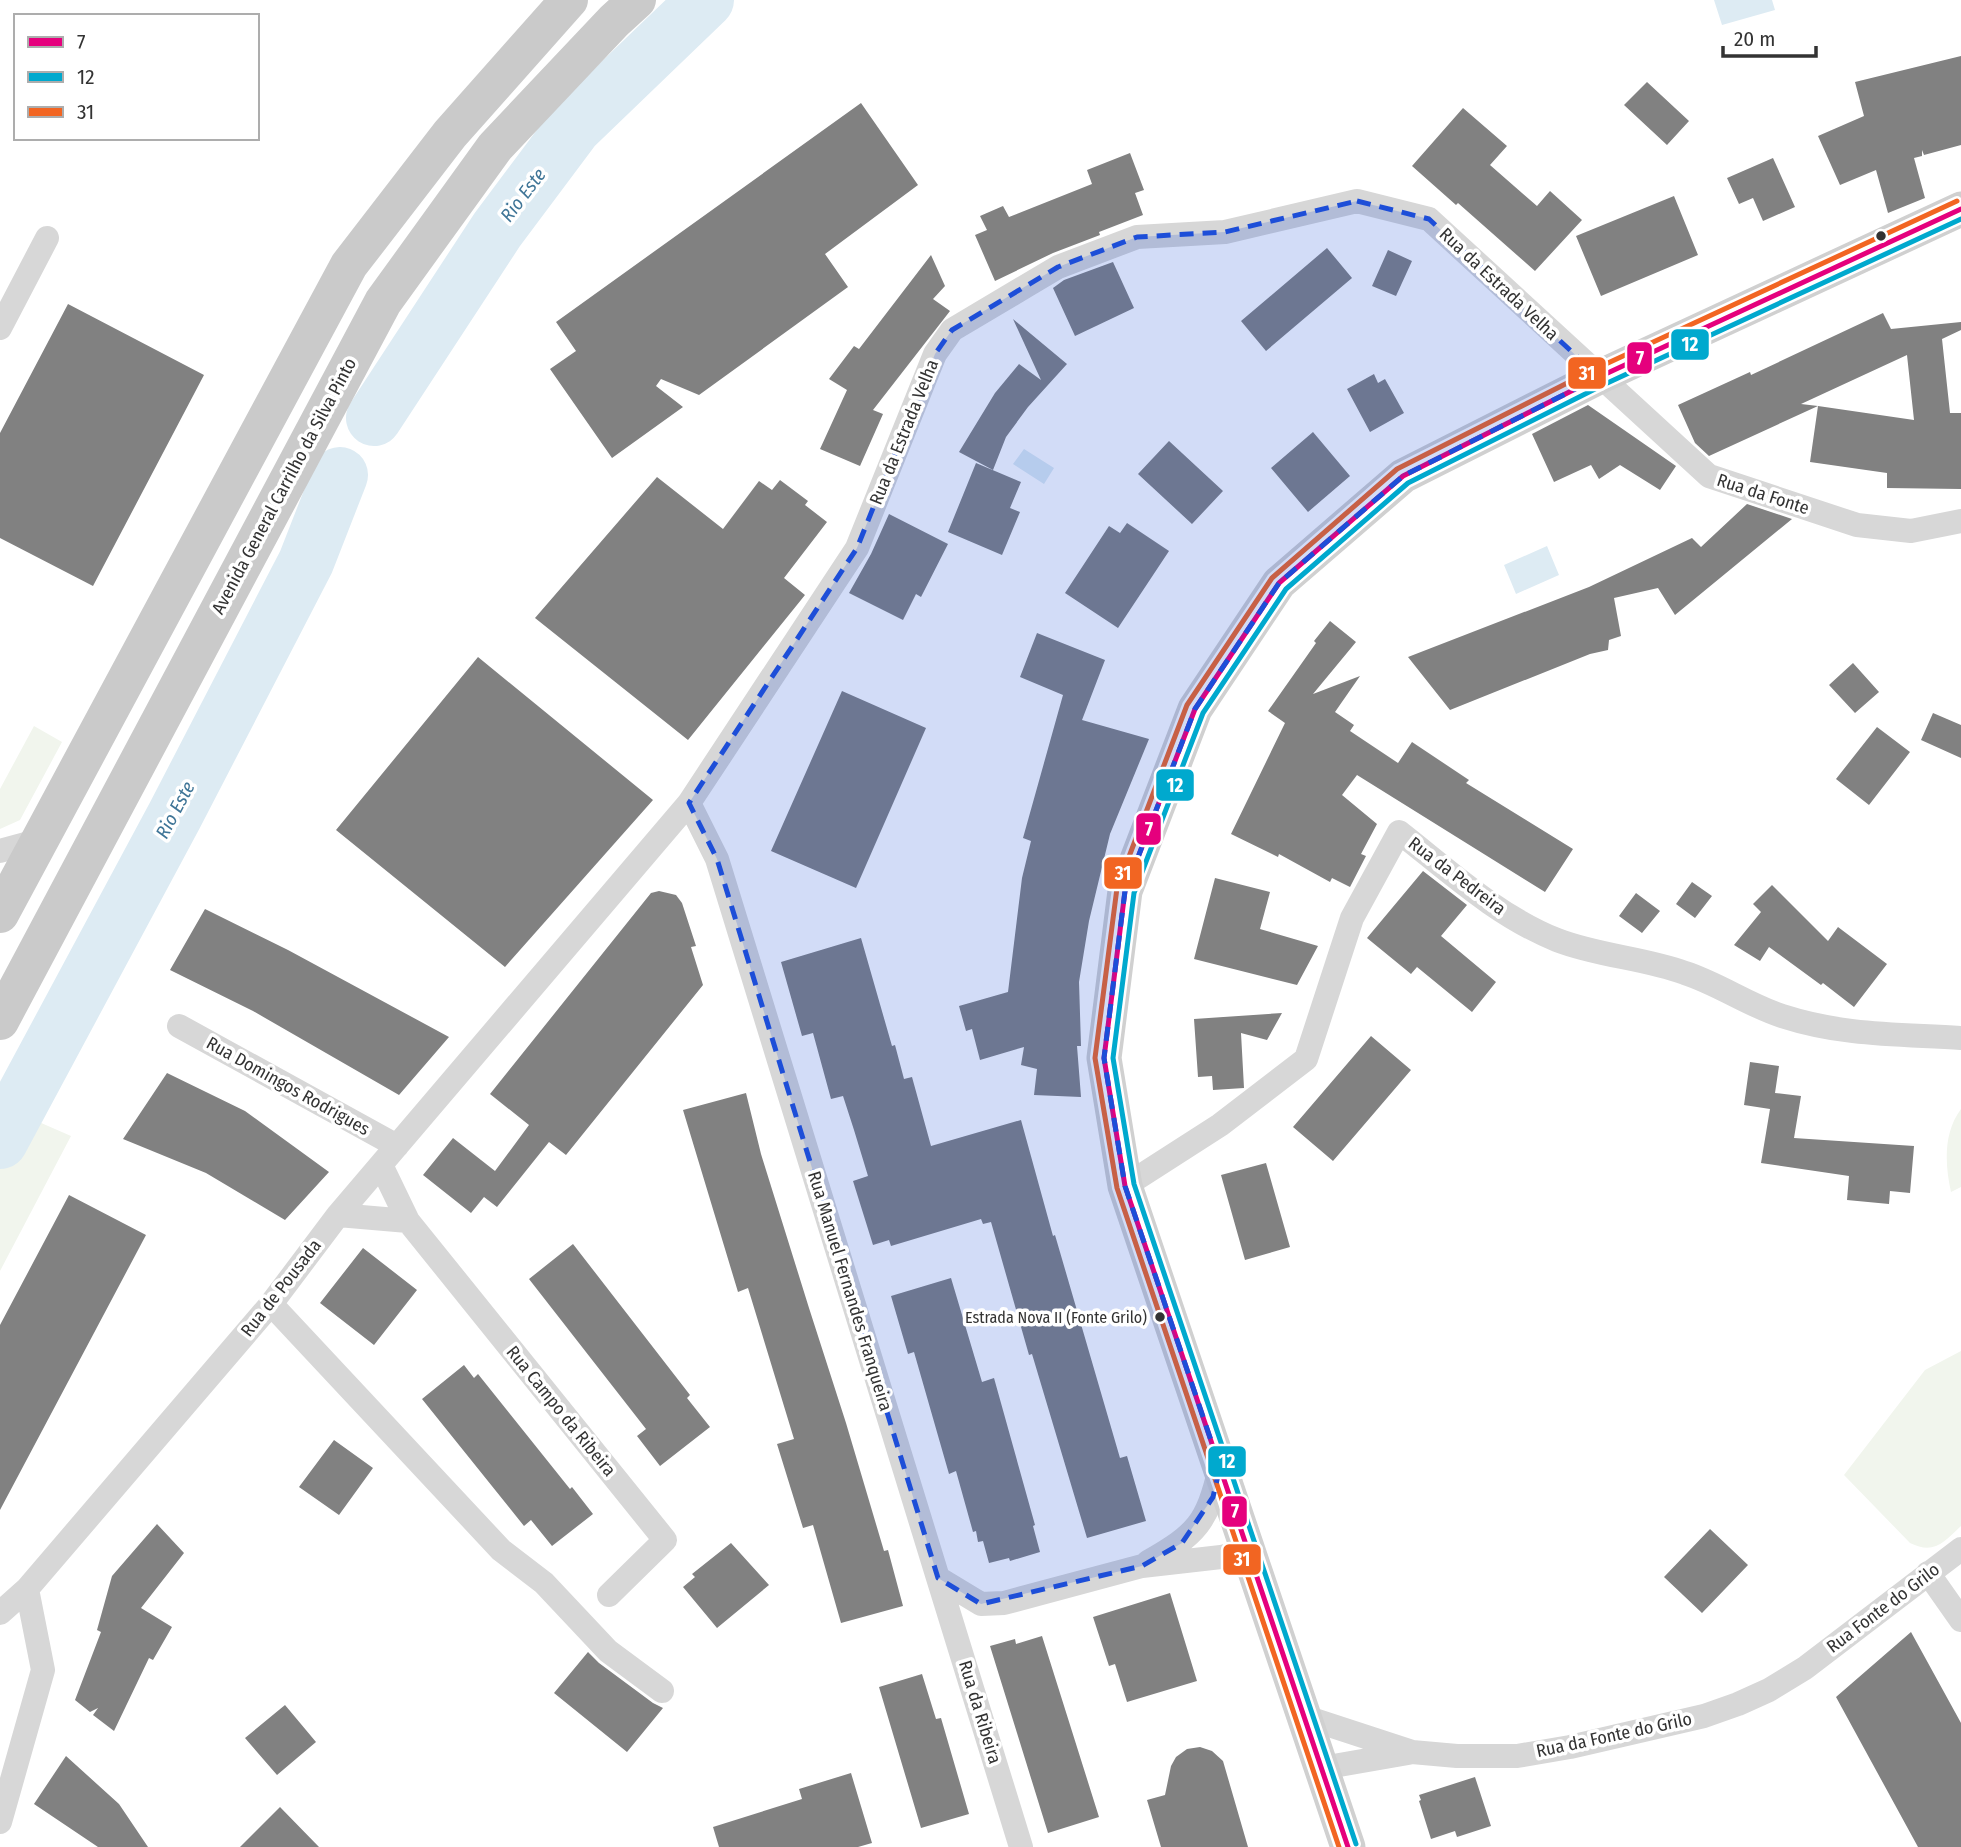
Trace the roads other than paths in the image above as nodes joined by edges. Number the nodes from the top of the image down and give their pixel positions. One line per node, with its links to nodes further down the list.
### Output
1 (569, 0): 9 (main road)
2 (637, 0): 12 (main road, Avenida General Carrilho da Silva Pinto)
3 (1961, 209): 6 (main road)
4 (47, 238): 5 (street)
5 (0, 328)
6 (1599, 377): 7 (street, Rua da Fonte); 8 (street, Rua da Estrada Velha); 17 (main road)
7 (1961, 521)
8 (689, 803): 15 (street, Rua de Pousada); 26 (street, Rua Manuel Fernandes Franqueira)
9 (40, 840): 10 (street); 11 (main road)
10 (0, 851)
11 (0, 914)
12 (0, 1021)
13 (178, 1026): 15 (street, Rua Domingos Rodrigues)
14 (1961, 1038): 17 (street, Rua da Pedreira)
15 (397, 1146): 16 (street, Rua de Pousada)
16 (381, 1165): 18 (street, Rua de Pousada); 19 (street, Rua Campo da Ribeira)
17 (1125, 1185): 21 (main road)
18 (338, 1215): 19 (street); 20 (street, Rua de Pousada)
19 (408, 1221): 28 (street, Rua Campo da Ribeira)
20 (271, 1304): 27 (street, Rua de Pousada); 32 (street)
21 (1220, 1466): 22 (main road); 24 (street)
22 (1245, 1539): 24 (street); 33 (main road)
23 (1961, 1549): 25 (street, Rua Fonte do Grilo)
24 (1142, 1566): 26 (street)
25 (1928, 1573): 30 (street); 31 (street, Rua Fonte do Grilo)
26 (938, 1578): 37 (street, Rua da Ribeira)
27 (27, 1589): 29 (street, Rua de Pousada); 36 (street)
28 (610, 1595)
29 (0, 1613)
30 (1961, 1620)
31 (1805, 1668): 34 (street, Rua da Fonte do Grilo)
32 (662, 1691)
33 (1305, 1717): 34 (street, Rua da Fonte do Grilo); 35 (main road)
34 (1412, 1752): 35 (street, Rua da Fonte do Grilo)
35 (1322, 1768): 38 (main road)
36 (0, 1822)
37 (1021, 1847)
38 (1348, 1847)

